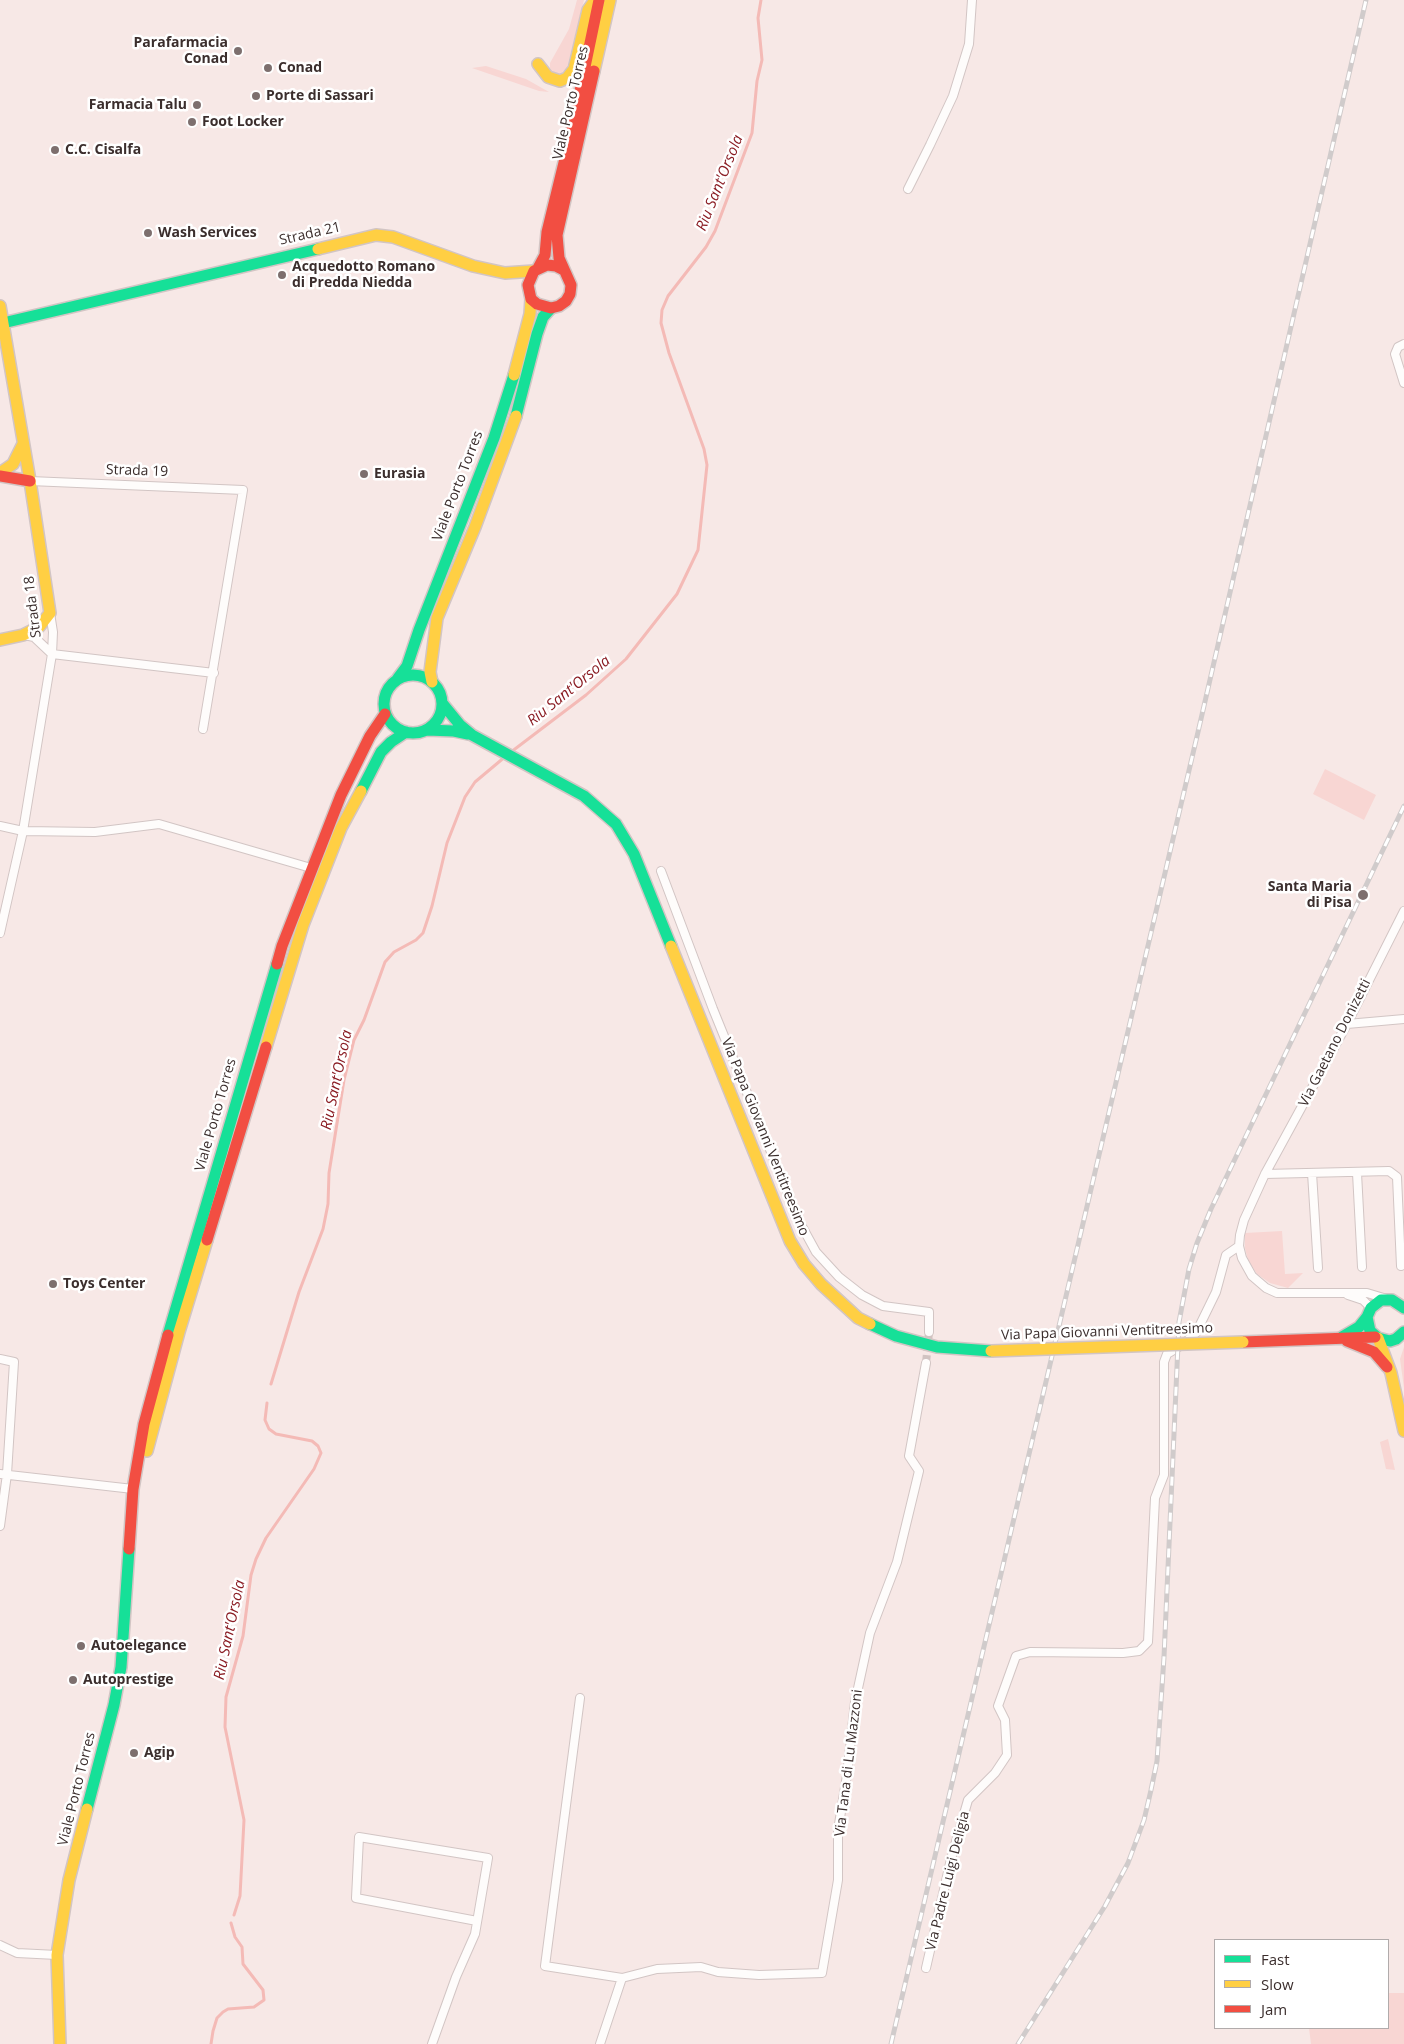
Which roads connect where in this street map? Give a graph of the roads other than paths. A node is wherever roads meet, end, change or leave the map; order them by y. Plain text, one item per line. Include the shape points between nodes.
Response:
1 (597, 0) edge
2 (610, 0) edge
3 (972, 0) edge
4 (538, 64) dead end
5 (908, 189) dead end
6 (536, 270) junction
7 (564, 270) junction
8 (506, 273) junction
9 (528, 285) junction
10 (531, 299) junction
11 (0, 306) edge
12 (551, 308) junction
13 (3, 323) junction
14 (1404, 344) edge
15 (1404, 383) edge
16 (23, 444) junction
17 (0, 475) edge
18 (30, 481) junction
19 (50, 614) junction
20 (23, 635) junction
21 (0, 640) edge
22 (52, 654) junction
23 (214, 673) junction
24 (398, 678) junction
25 (432, 682) junction
26 (442, 703) junction
27 (385, 714) junction
28 (203, 729) dead end
29 (427, 730) junction
30 (406, 732) junction
31 (472, 735) junction
32 (0, 826) edge
33 (23, 831) junction
34 (311, 868) junction
35 (662, 872) dead end
36 (1404, 911) edge
37 (0, 934) edge
38 (713, 1009) junction
39 (697, 1010) junction
40 (1404, 1019) edge
41 (1347, 1024) junction
42 (1357, 1172) junction
43 (1312, 1173) junction
44 (1265, 1174) junction
45 (1239, 1246) junction
46 (1401, 1266) dead end
47 (1362, 1267) dead end
48 (1318, 1268) dead end
49 (1344, 1293) junction
50 (1398, 1302) edge
51 (1369, 1312) junction
52 (929, 1332) tunnel mouth
53 (1400, 1336) edge
54 (1377, 1338) junction
55 (1338, 1339) junction
56 (0, 1360) edge
57 (926, 1363) tunnel mouth
58 (1391, 1373) junction
59 (1403, 1423) edge
60 (3, 1474) edge
61 (133, 1489) junction
62 (0, 1526) edge
63 (130, 1541) junction
64 (580, 1698) dead end
65 (477, 1921) junction
66 (0, 1945) edge
67 (57, 1955) junction
68 (926, 1968) dead end
69 (622, 1978) junction
70 (60, 2044) edge
71 (432, 2044) edge
72 (600, 2044) edge

1 - 4 main road via 588,10 574,69 567,78 560,81 548,77
1 - 6 main road, Viale Porto Torres via 571,134 547,232 545,255
2 - 7 main road, Viale Porto Torres via 557,235 559,258
3 - 5 street via 969,44 953,96
6 - 7 main road via 547,265
6 - 8 main road, Strada 21
6 - 9 main road
7 - 12 main road via 571,285 570,294 566,301
8 - 9 main road, Strada 21
8 - 13 main road, Strada 21 via 473,266 376,235
9 - 10 main road
10 - 12 main road
10 - 24 main road, Viale Porto Torres via 514,375 494,438 407,666
11 - 13 main road, Strada 18
12 - 25 main road via 543,317 537,334 518,411 437,618 430,672
13 - 16 main road, Strada 18
14 - 15 street via 1398,346 1395,354
16 - 17 main road via 13,464
16 - 18 main road, Strada 18
17 - 18 main road
18 - 19 main road, Strada 18
18 - 23 street, Strada 19 via 243,490
19 - 20 main road via 39,627
19 - 22 street, Strada 18
20 - 21 main road
20 - 22 street via 34,637
22 - 23 street
22 - 33 street, Strada 18
23 - 28 street
24 - 25 main road via 409,674
24 - 27 main road via 385,694
25 - 26 main road
26 - 29 main road via 435,723
26 - 31 main road, Via Papa Giovanni Ventitreesimo
27 - 30 main road via 390,722
27 - 34 main road, Viale Porto Torres via 356,763
29 - 30 main road
29 - 31 main road, Via Papa Giovanni Ventitreesimo
30 - 63 main road, Viale Porto Torres via 391,742 376,761 341,828 303,925 179,1332 150,1439
31 - 39 main road, Via Papa Giovanni Ventitreesimo via 584,796 616,824 634,854
32 - 33 street
33 - 34 street via 95,832 159,824
33 - 37 street, Strada 18
34 - 61 main road, Viale Porto Torres via 282,946 160,1363 144,1424
35 - 38 street
36 - 41 street, Via Gaetano Donizetti
38 - 39 street
38 - 52 street via 799,1221 816,1252 862,1295 883,1306 929,1312
39 - 55 main road, Via Papa Giovanni Ventitreesimo, bridge via 790,1241 821,1284 858,1318 896,1336 937,1347 991,1352
40 - 41 street
41 - 44 street, Via Gaetano Donizetti
42 - 43 street
42 - 46 street via 1389,1171 1396,1177
42 - 47 street
43 - 44 street
43 - 48 street
44 - 45 street, Via Gaetano Donizetti via 1244,1220
45 - 49 street via 1252,1276 1277,1293
45 - 68 street, Via Padre Luigi Deligia via 1226,1255 1216,1292 1196,1333 1167,1354 1164,1362 1164,1475 1155,1498 1148,1642 1139,1651 1123,1653 1030,1652 1016,1656 998,1706 1005,1720 1007,1755 995,1773 968,1800
49 - 50 street via 1371,1293
49 - 51 street via 1363,1300
50 - 51 main road via 1375,1303
51 - 54 main road via 1370,1332
51 - 55 main road via 1358,1327
53 - 54 main road, Via Papa Giovanni Ventitreesimo via 1384,1340
53 - 58 main road via 1392,1348
54 - 55 main road, Via Papa Giovanni Ventitreesimo
54 - 58 main road
55 - 58 main road via 1374,1352
56 - 60 street via 14,1362
57 - 69 street, Via Tana di Lu Mazzoni via 909,1456 919,1471 897,1562 870,1632 855,1702 838,1830 838,1880 822,1973 760,1975 701,1968 657,1969
58 - 59 main road
60 - 61 street
60 - 62 street
61 - 63 main road, Viale Porto Torres
63 - 67 main road, Viale Porto Torres via 121,1667 69,1880
64 - 69 street, Via Tana di Lu Mazzoni via 545,1966
65 - 65 street via 488,1858 359,1836 356,1898
65 - 71 street via 475,1934
66 - 67 street via 17,1954
67 - 70 main road, Viale Porto Torres
69 - 72 street

